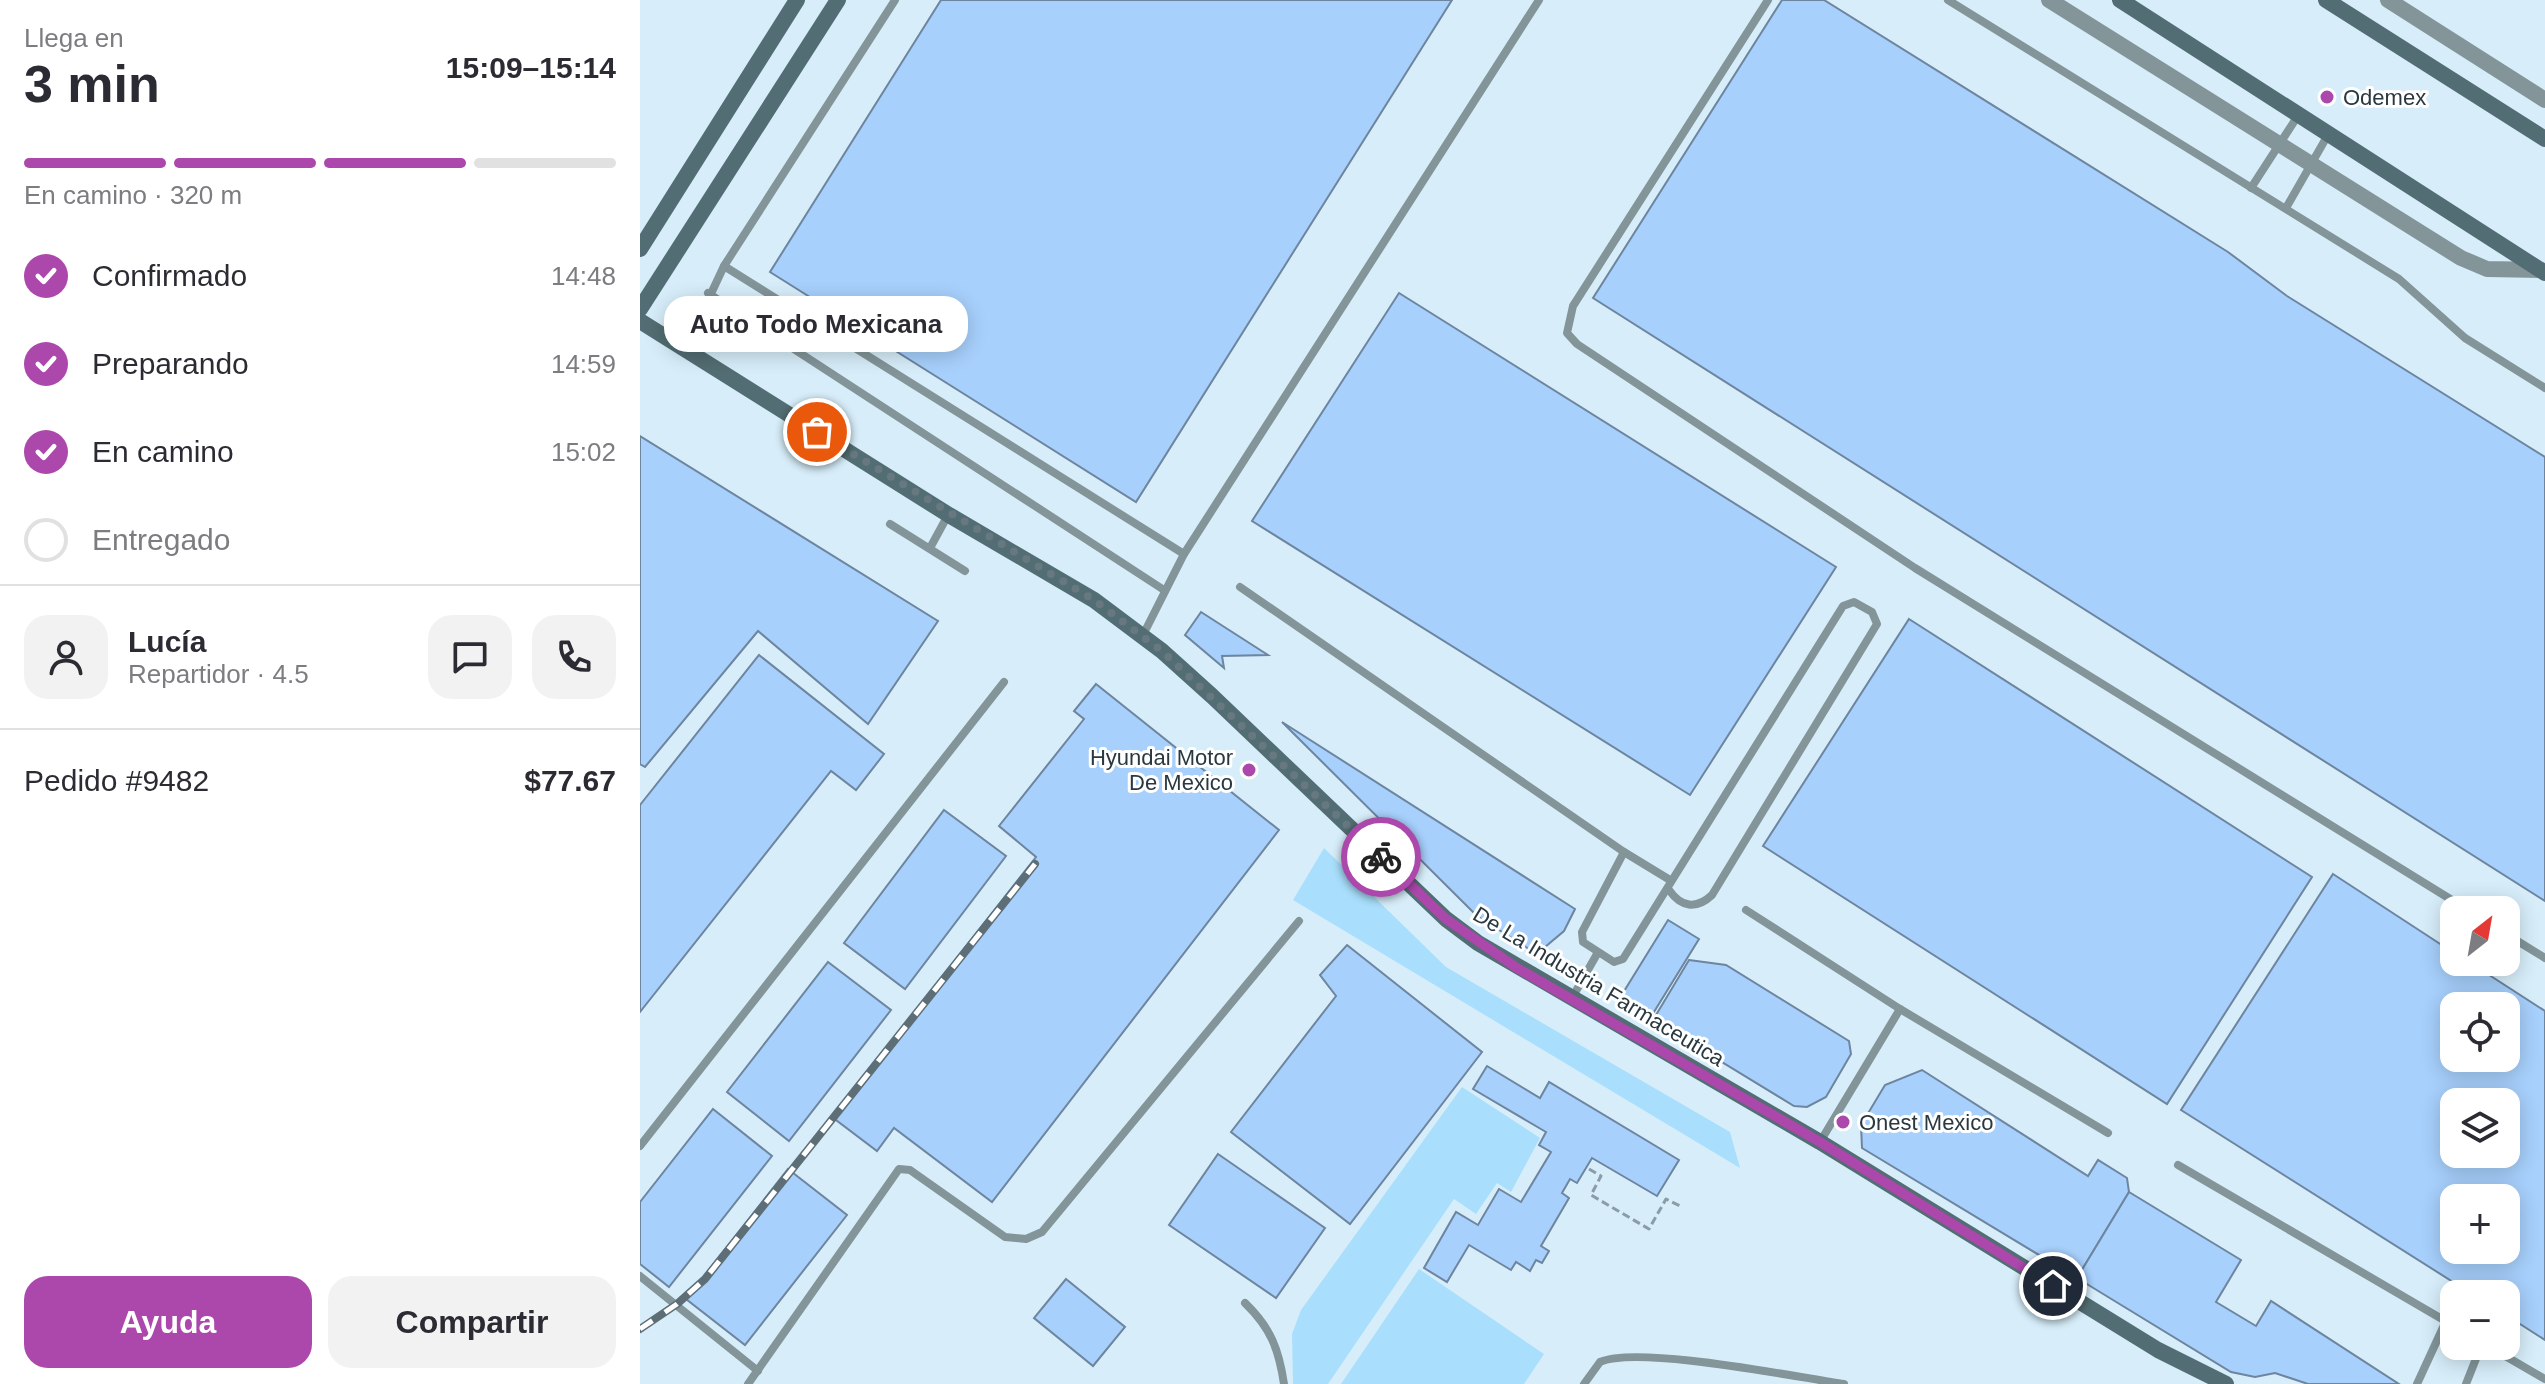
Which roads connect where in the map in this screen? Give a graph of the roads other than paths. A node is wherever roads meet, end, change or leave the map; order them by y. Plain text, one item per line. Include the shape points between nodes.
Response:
1 (797, 0) edge
2 (838, 0) edge
3 (895, 0) edge
4 (1539, 0) edge
5 (1768, 0) edge
6 (1948, 0) edge
7 (2049, 0) edge
8 (2120, 0) edge
9 (2326, 0) edge
10 (2388, 0) edge
11 (2545, 100) edge
12 (2299, 113) junction
13 (2329, 132) junction
14 (2545, 139) edge
15 (2279, 145) junction
16 (2310, 164) junction
17 (2251, 188) junction
18 (2286, 208) junction
19 (640, 249) edge
20 (724, 266) junction
21 (2543, 271) edge
22 (708, 293) junction
23 (640, 309) edge
24 (640, 321) edge
25 (685, 350) junction
26 (2545, 388) edge
27 (949, 515) junction
28 (890, 524) dead end
29 (930, 548) junction
30 (1184, 554) junction
31 (965, 571) dead end
32 (1240, 587) dead end
33 (1164, 590) junction
34 (1141, 638) junction
35 (1004, 682) dead end
36 (1624, 852) junction
37 (1669, 885) junction
38 (2445, 896) edge
39 (1746, 910) dead end
40 (1299, 921) dead end
41 (2520, 943) edge
42 (1597, 954) junction
43 (2545, 958) edge
44 (1572, 999) junction
45 (1900, 1009) junction
46 (2108, 1133) dead end
47 (1820, 1142) junction
48 (640, 1146) edge
49 (2178, 1165) dead end
50 (640, 1276) edge
51 (1245, 1303) dead end
52 (2440, 1318) edge
53 (2440, 1342) edge
54 (2475, 1360) edge
55 (2512, 1360) edge
56 (758, 1371) junction
57 (2545, 1379) edge
58 (748, 1384) edge
59 (1284, 1384) edge
60 (1584, 1384) edge
61 (1844, 1384) edge
62 (2226, 1384) edge
63 (2417, 1384) edge
64 (2466, 1384) edge

1 - 19 main road
2 - 23 main road
3 - 20 lane
4 - 30 lane
5 - 38 lane via 1573,306 1567,333 1915,568
6 - 17 lane
7 - 15 street
8 - 12 main road
9 - 14 main road
10 - 11 street
12 - 13 main road
12 - 15 lane
13 - 16 lane
13 - 21 main road
15 - 16 street
15 - 17 lane
16 - 18 lane
16 - 21 street via 2461,258 2507,272
17 - 18 lane
18 - 26 lane via 2399,279 2465,338
20 - 22 lane
20 - 30 lane
22 - 25 lane
22 - 33 lane
24 - 25 main road, De La Industria Farmaceutica
25 - 27 main road, De La Industria Farmaceutica
27 - 29 lane
27 - 34 main road, De La Industria Farmaceutica via 1094,600
28 - 29 lane
29 - 31 lane
30 - 33 lane
32 - 36 lane
33 - 34 lane
34 - 44 main road, De La Industria Farmaceutica via 1232,714 1446,919
35 - 48 lane
36 - 37 lane
36 - 42 lane via 1582,932 1583,942
37 - 37 lane via 1843,606 1854,602 1872,612 1877,624 1712,895 1688,906 1676,899
37 - 42 lane via 1620,962
39 - 45 lane
40 - 56 lane via 1042,1232 1026,1239 1005,1237 901,1168
41 - 43 lane
42 - 44 lane
44 - 47 main road, De La Industria Farmaceutica
45 - 46 lane
45 - 47 lane
47 - 62 main road, De La Industria Farmaceutica via 2158,1350
49 - 52 lane
50 - 56 lane
51 - 59 lane via 1268,1328
53 - 63 lane
54 - 64 lane
55 - 57 lane
56 - 58 lane
60 - 61 lane via 1596,1366 1626,1357

